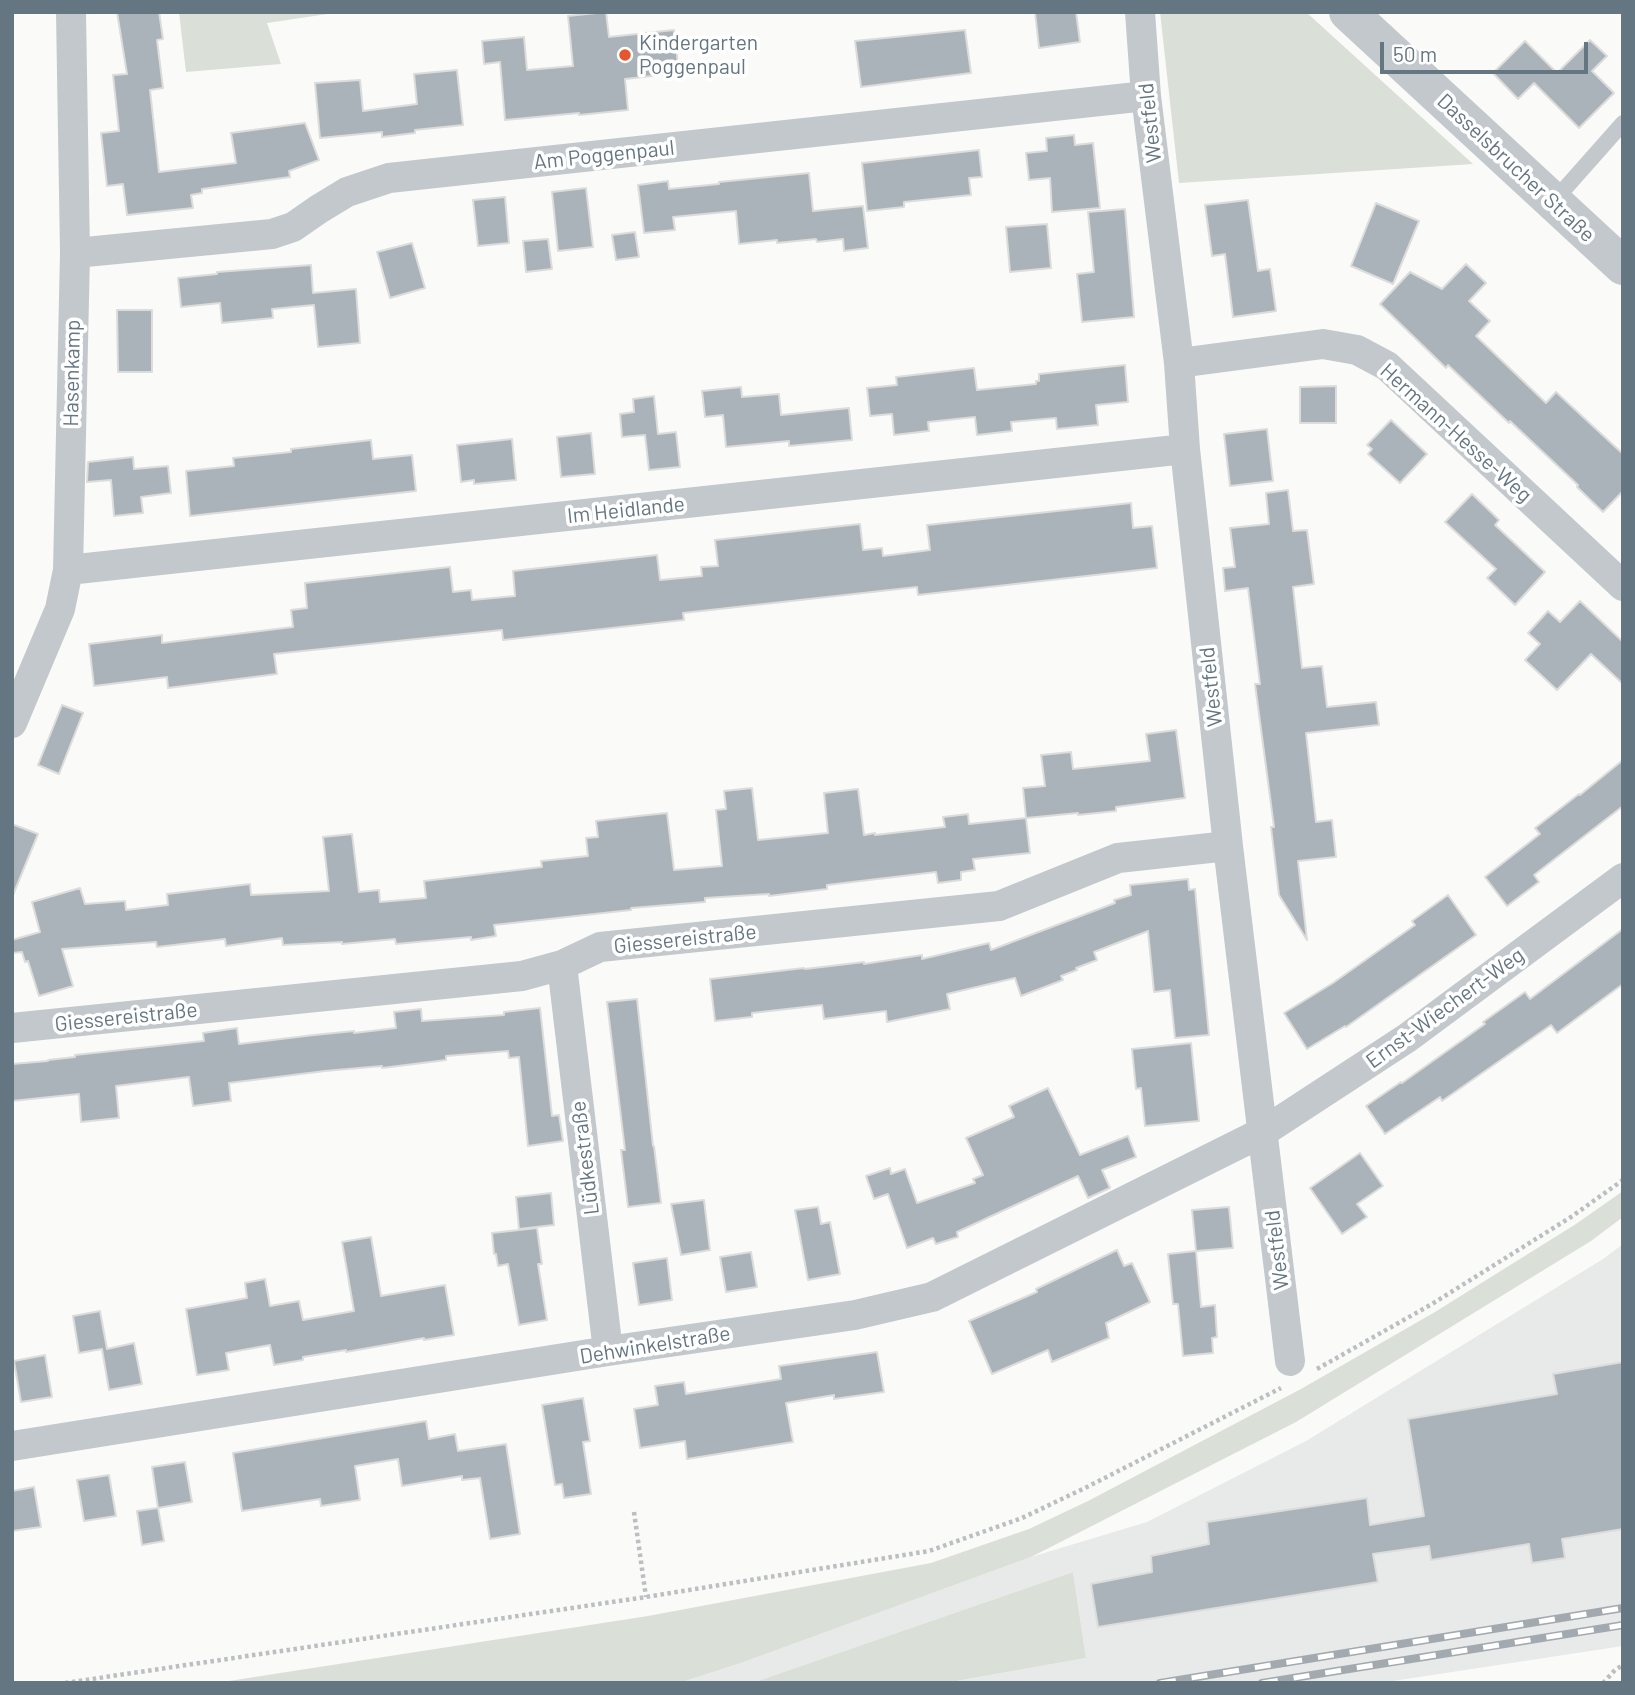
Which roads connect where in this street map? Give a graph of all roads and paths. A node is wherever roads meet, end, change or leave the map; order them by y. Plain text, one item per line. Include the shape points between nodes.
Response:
1 (71, 12) edge
2 (1140, 12) edge
3 (1348, 12) edge
4 (1146, 96) junction
5 (1623, 123) edge
6 (1553, 202) junction
7 (75, 253) junction
8 (1623, 266) edge
9 (1179, 363) junction
10 (1185, 449) junction
11 (68, 570) junction
12 (1623, 586) edge
13 (12, 723) edge
14 (1228, 846) junction
15 (1623, 878) edge
16 (562, 965) junction
17 (12, 1028) edge
18 (1263, 1132) junction
19 (1623, 1180) edge
20 (608, 1352) junction
21 (1296, 1373) junction
22 (12, 1446) edge
23 (634, 1512) dead end
24 (646, 1597) junction
25 (1623, 1665) edge
26 (65, 1683) edge
27 (1602, 1683) edge

1 - 7 street, Hasenkamp
2 - 4 street, Westfeld
3 - 6 street, Dasselsbrucher Straße
4 - 7 street, Am Poggenpaul via 389,178 347,192 293,227 272,234
4 - 9 street, Westfeld
5 - 6 lane
6 - 8 street, Dasselsbrucher Straße
7 - 11 street, Hasenkamp
9 - 10 street, Westfeld
9 - 12 street, Hermann-Hesse-Weg via 1323,344 1357,350 1387,366
10 - 11 street, Im Heidlande
10 - 14 street, Westfeld
11 - 13 street, Hasenkamp via 60,609
14 - 16 street, Giessereistraße via 1118,858 999,906 600,947
14 - 18 street, Westfeld
15 - 18 street, Ernst-Wiechert-Weg via 1407,1038
16 - 17 street, Giessereistraße via 522,976
16 - 20 street, Lüdkestraße
18 - 20 street, Dehwinkelstraße via 932,1297 855,1315
18 - 21 street, Westfeld
19 - 21 path via 1432,1304
20 - 22 street, Dehwinkelstraße
21 - 24 path via 1022,1518 929,1551
23 - 24 path
24 - 26 path
25 - 27 path

